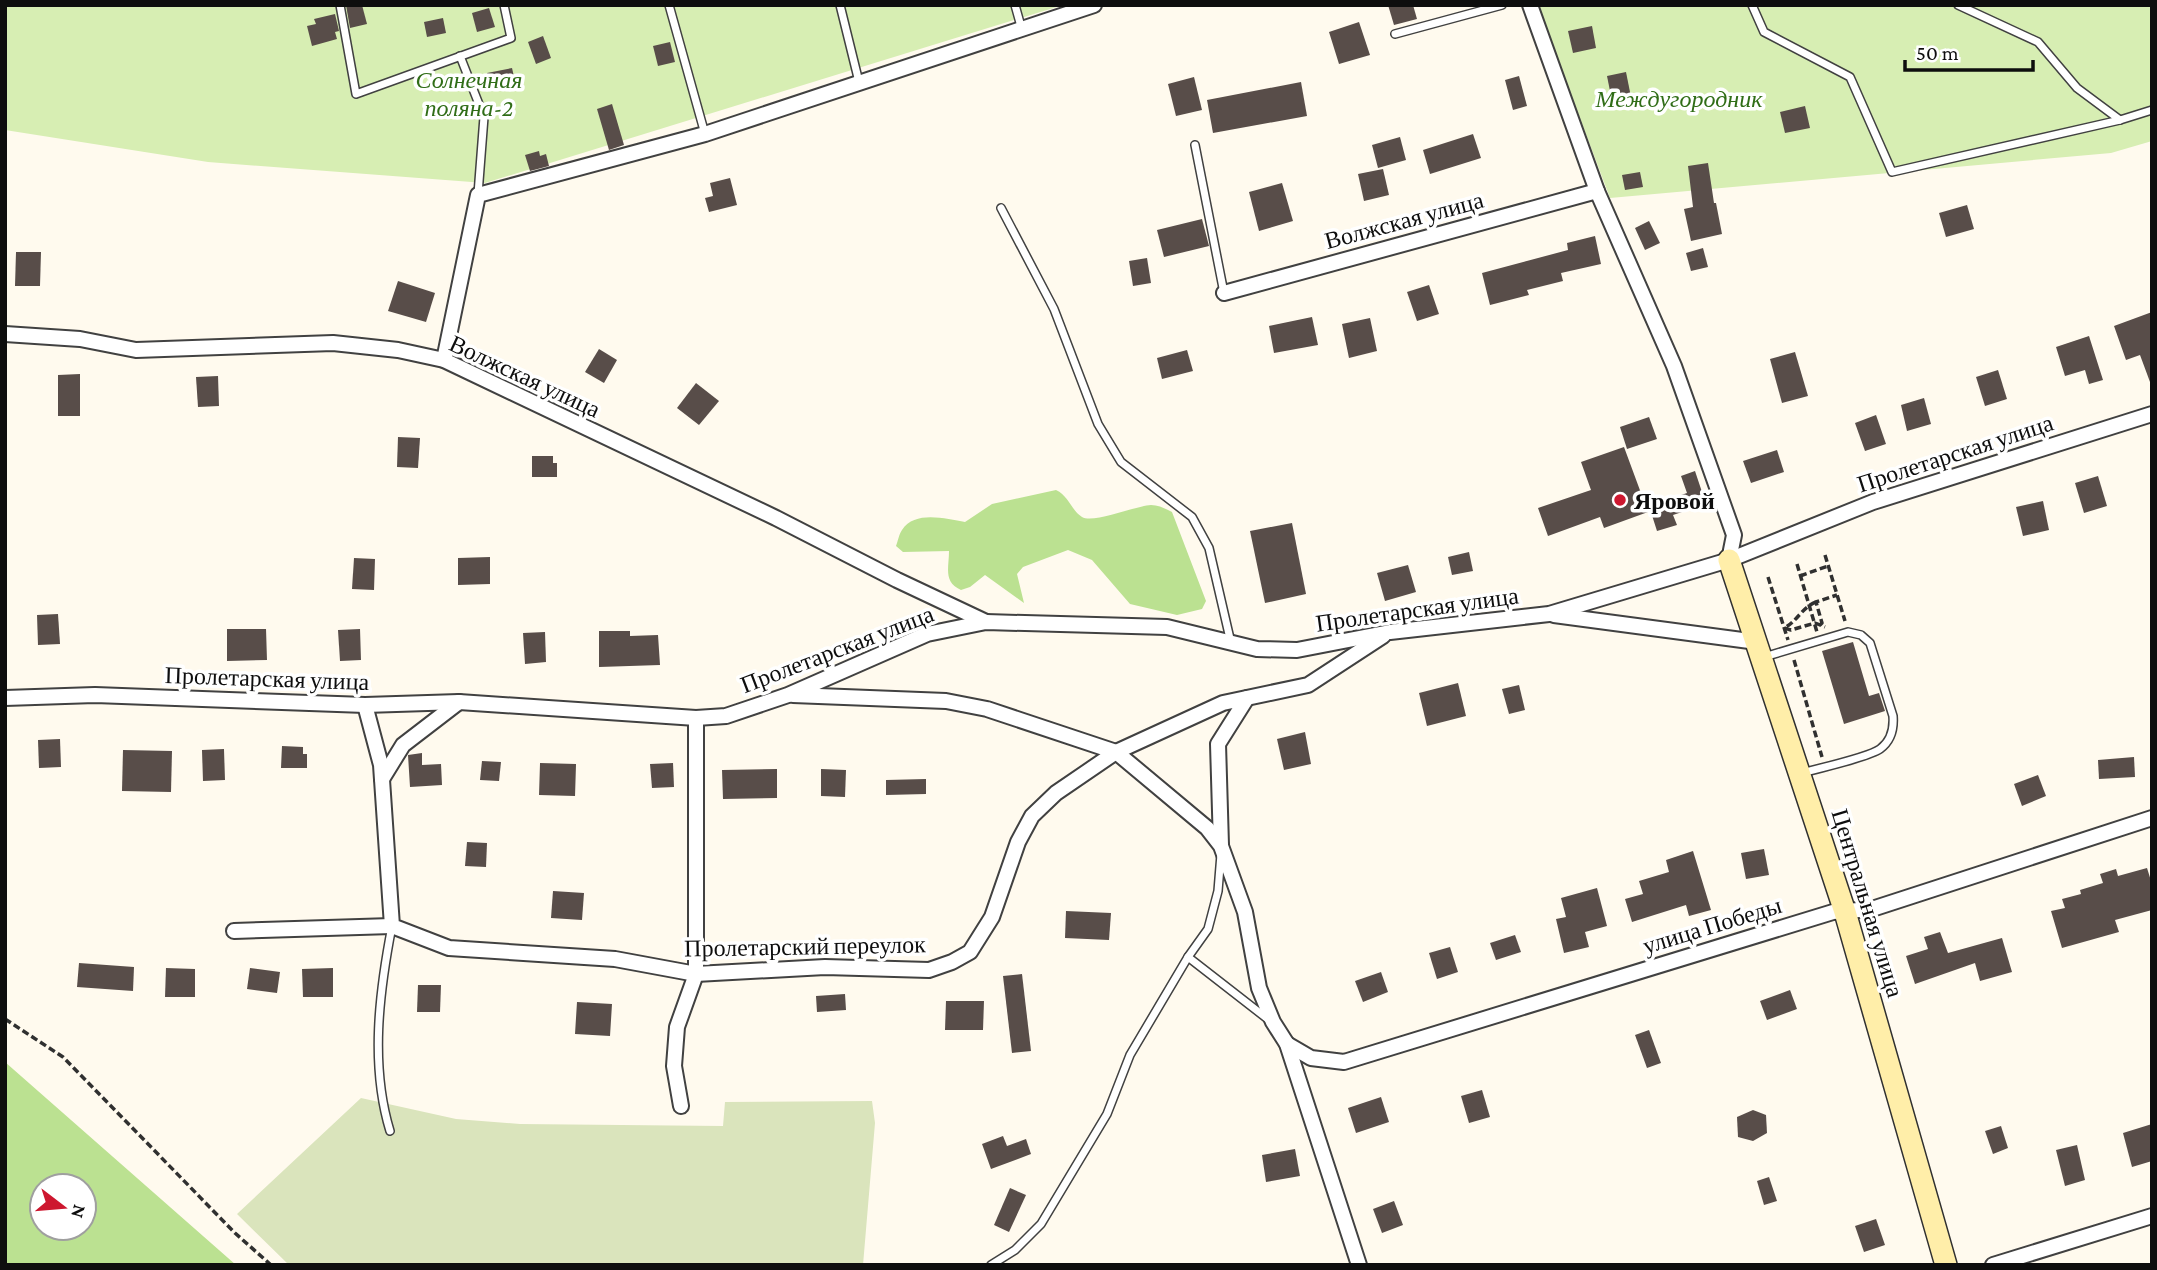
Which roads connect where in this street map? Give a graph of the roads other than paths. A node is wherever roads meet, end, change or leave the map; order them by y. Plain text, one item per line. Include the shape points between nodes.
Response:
1 (340, 5) edge
2 (504, 5) edge
3 (669, 5) edge
4 (840, 5) edge
5 (1015, 5) edge
6 (1094, 5) edge
7 (1502, 5) edge
8 (1530, 5) edge
9 (1752, 5) edge
10 (1958, 5) edge
11 (1022, 30) junction
12 (1395, 34) dead end
13 (460, 56) junction
14 (859, 82) junction
15 (2152, 110) edge
16 (2120, 120) junction
17 (705, 134) junction
18 (1195, 145) dead end
19 (1597, 191) junction
20 (478, 194) junction
21 (1000, 208) dead end
22 (1224, 293) joint
23 (5, 334) edge
24 (444, 360) junction
25 (2152, 414) edge
26 (1729, 560) junction
27 (1549, 614) junction
28 (986, 622) junction
29 (1390, 632) junction
30 (1231, 644) junction
31 (1760, 650) junction
32 (788, 695) junction
33 (5, 698) edge
34 (1247, 698) junction
35 (459, 702) junction
36 (365, 705) junction
37 (696, 718) junction
38 (1116, 752) junction
39 (1800, 774) junction
40 (382, 779) junction
41 (2152, 818) edge
42 (1221, 846) junction
43 (1845, 912) junction
44 (392, 926) junction
45 (234, 931) dead end
46 (1188, 957) junction
47 (696, 974) junction
48 (1273, 1022) junction
49 (1287, 1044) junction
50 (681, 1106) dead end
51 (390, 1131) dead end
52 (2152, 1216) edge
53 (991, 1265) edge
54 (1359, 1265) edge
55 (1946, 1265) edge
56 (1993, 1265) edge

1 - 13 lane via 356,94
2 - 13 lane via 511,38
3 - 17 lane
4 - 14 lane
5 - 11 lane
6 - 11 street
7 - 12 lane
8 - 19 street
9 - 16 lane via 1764,32 1850,76 1892,172
10 - 16 lane via 2038,42 2077,89
11 - 14 street
13 - 20 lane via 484,117
14 - 17 street
15 - 16 lane
17 - 20 street
18 - 22 lane
19 - 22 street, Волжская улица
19 - 26 street via 1678,379 1734,535
20 - 24 street
21 - 30 lane via 1054,309 1109,443 1121,462 1192,517 1209,548
23 - 24 street, Волжская улица via 136,350 333,343
24 - 28 street, Волжская улица
25 - 26 street, Пролетарская улица via 1873,502
26 - 27 street, Пролетарская улица
26 - 31 street, Центральная улица
27 - 29 street, Пролетарская улица
27 - 31 street
28 - 30 street, Пролетарская улица via 1167,627
28 - 32 street, Пролетарская улица via 926,634
29 - 30 street, Пролетарская улица via 1297,650
29 - 34 street, Пролетарский переулок via 1308,685
31 - 39 street, Центральная улица
31 - 39 lane via 1790,649 1848,632 1870,643 1893,716 1889,740 1878,751
32 - 37 street, Пролетарская улица via 726,716
32 - 38 street via 946,701 987,709
33 - 36 street, Пролетарская улица via 95,695
34 - 38 street, Пролетарский переулок via 1223,703
34 - 42 street via 1217,744
35 - 36 street, Пролетарская улица
35 - 37 street, Пролетарская улица
35 - 40 street via 403,745
36 - 40 street
37 - 47 street
38 - 42 street via 1207,828
38 - 47 street, Пролетарский переулок via 1056,793 1032,816 992,917 970,952 952,962 929,970 825,967
39 - 43 street, Центральная улица
40 - 44 street
41 - 43 street, улица Победы via 1872,909
42 - 46 lane via 1218,891 1208,929
42 - 48 street via 1244,912 1259,988
43 - 49 street, улица Победы via 1819,916 1344,1062 1311,1058
43 - 55 street, Центральная улица
44 - 45 street
44 - 47 street, Пролетарский переулок via 449,948 615,959
44 - 51 lane via 377,1069
46 - 48 lane
46 - 53 lane via 1130,1055 1107,1114 1041,1224 1015,1250
47 - 50 street via 677,1027 674,1066
48 - 49 street
49 - 54 street
52 - 56 street

